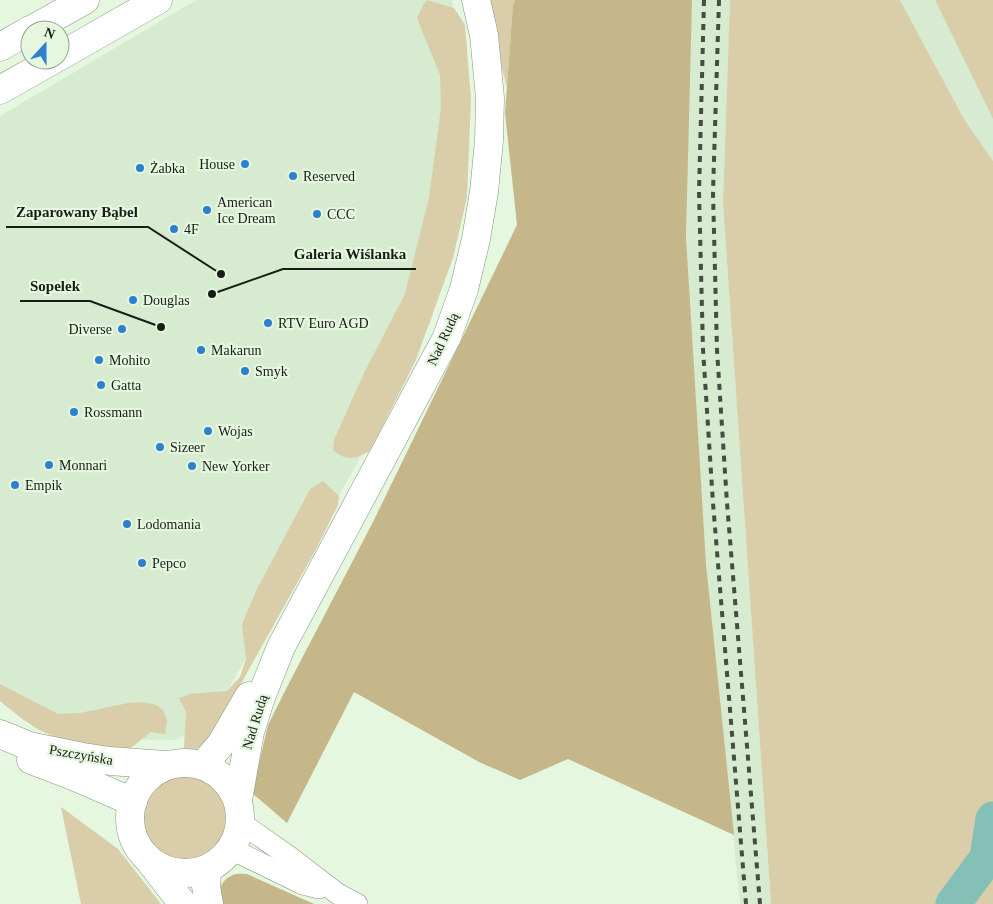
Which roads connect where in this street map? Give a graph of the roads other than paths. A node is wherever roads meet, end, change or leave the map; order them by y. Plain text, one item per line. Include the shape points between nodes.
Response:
1 (85, 0) edge
2 (158, 0) edge
3 (476, 0) edge
4 (48, 20) edge
5 (20, 36) edge
6 (0, 47) edge
7 (70, 50) edge
8 (35, 70) edge
9 (0, 90) edge
10 (281, 647) junction
11 (0, 734) edge
12 (0, 740) edge
13 (165, 765) junction
14 (203, 765) junction
15 (133, 802) junction
16 (239, 812) junction
17 (231, 849) junction
18 (150, 860) junction
19 (207, 869) junction
20 (338, 894) junction
21 (184, 904) edge
22 (209, 904) edge
23 (357, 904) edge

1 - 4 main road
2 - 7 main road
3 - 10 main road, Nad Rudą via 485,44 490,98 489,141 484,192 464,290 446,337
5 - 6 main road
8 - 9 main road
10 - 14 main road, Nad Rudą via 258,677 221,744
10 - 16 main road, Nad Rudą via 250,732
11 - 13 main road, Pszczyńska via 30,746 83,757
12 - 15 main road, Pszczyńska via 24,758
13 - 14 main road via 177,762
13 - 15 main road via 143,783
14 - 16 main road via 222,776 233,790
15 - 18 main road via 132,834
16 - 17 main road via 238,834
16 - 20 street
17 - 19 main road
17 - 20 street via 302,884
18 - 19 main road via 177,872
18 - 21 main road
19 - 22 main road
20 - 23 street

